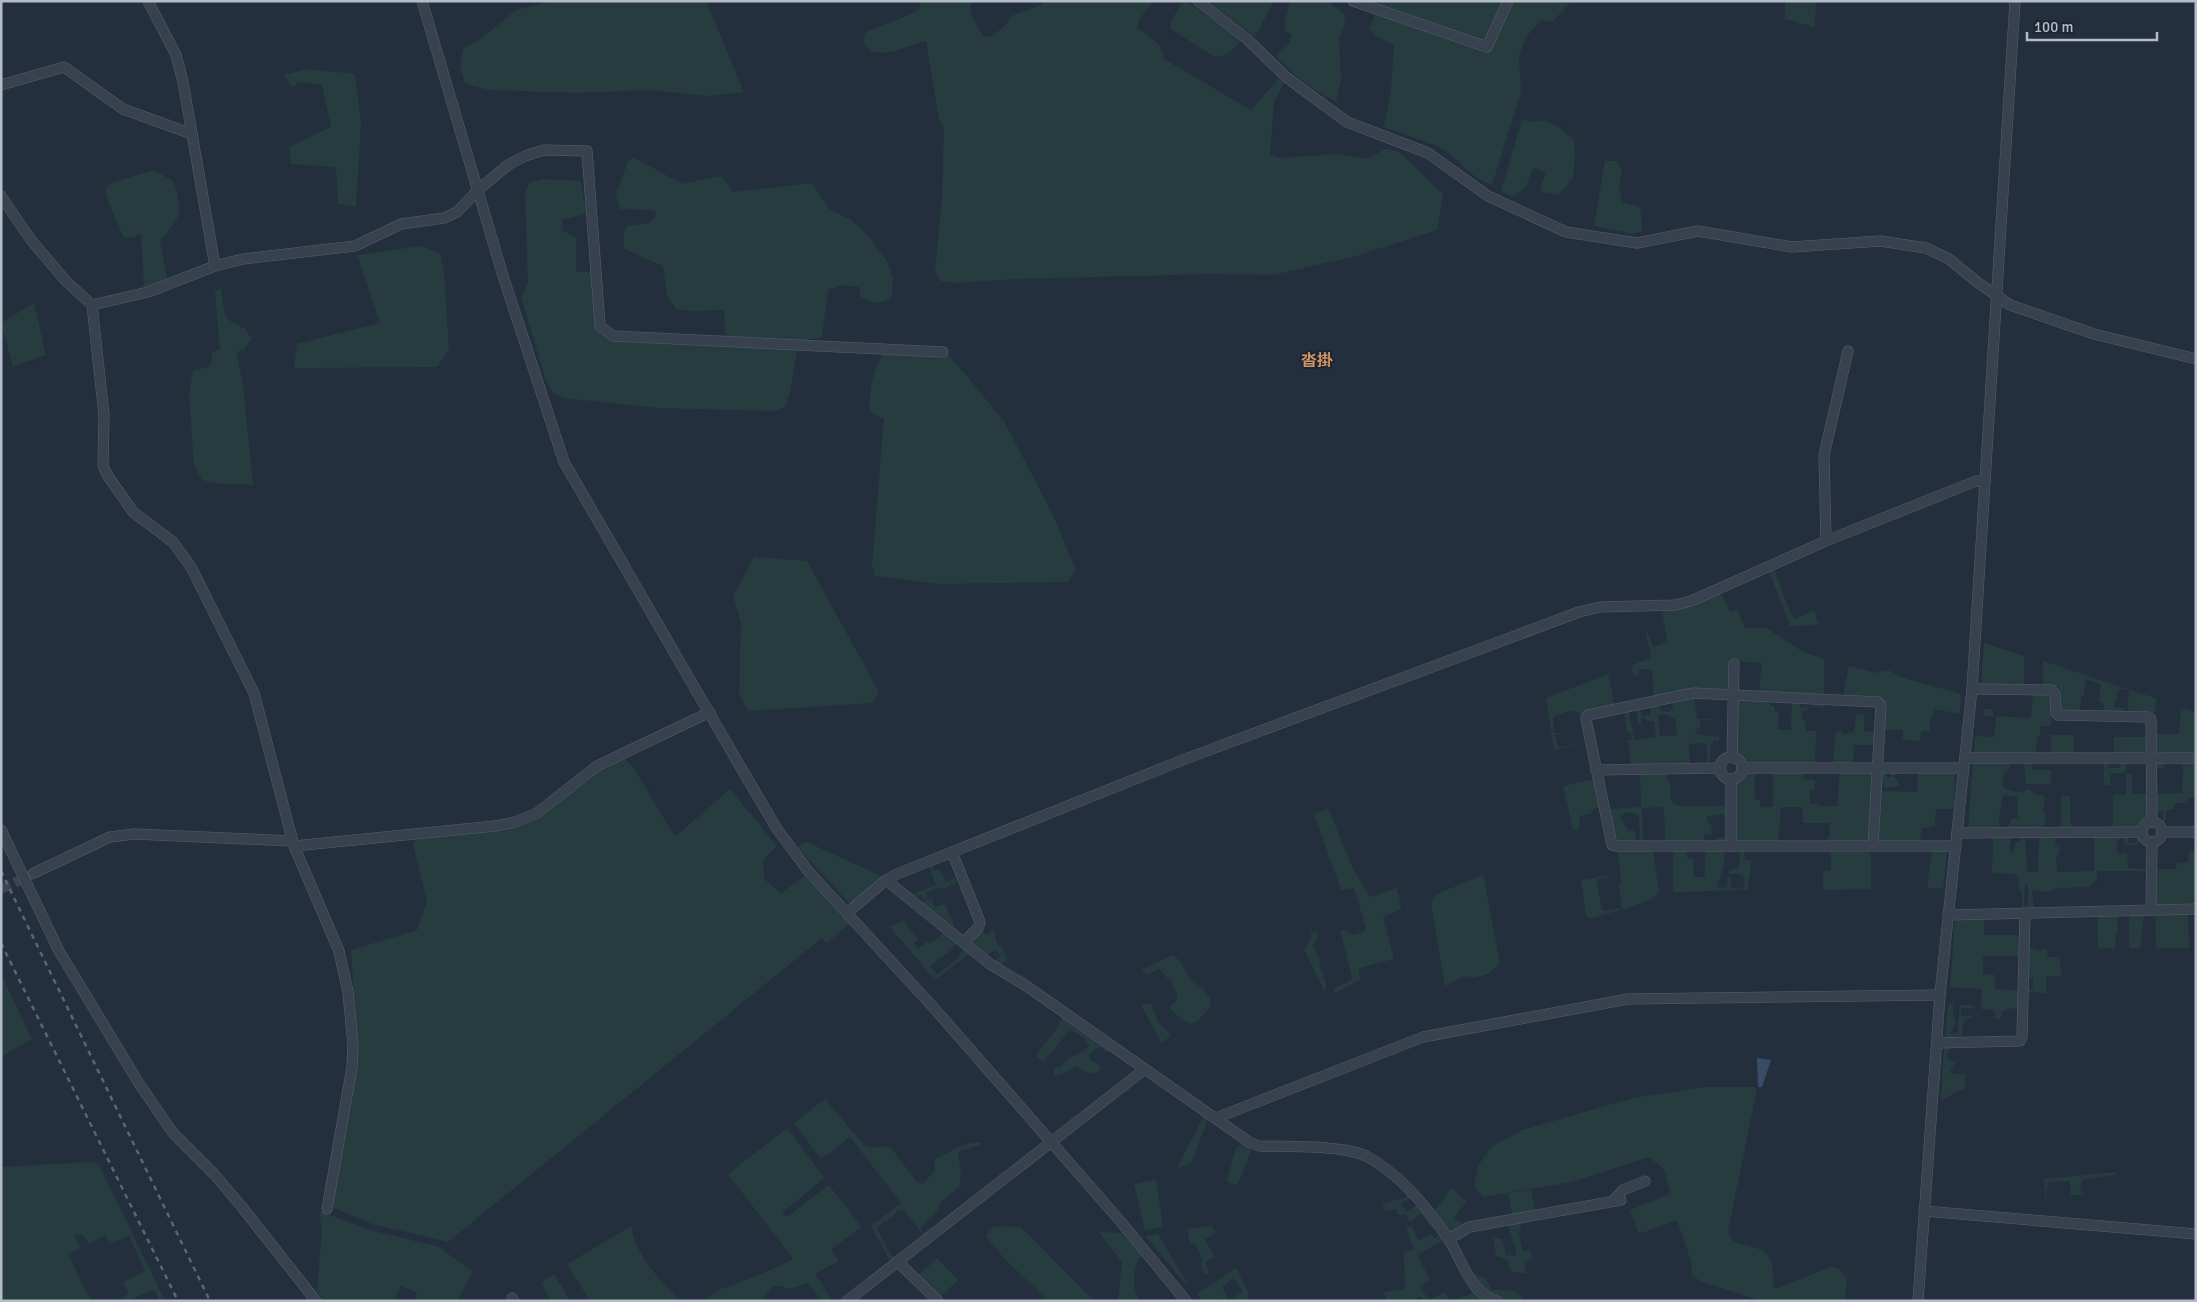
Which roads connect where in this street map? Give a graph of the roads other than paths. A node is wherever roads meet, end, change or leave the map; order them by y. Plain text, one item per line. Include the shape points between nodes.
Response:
1 (148, 1) edge
2 (422, 1) edge
3 (1198, 1) edge
4 (1353, 1) edge
5 (1508, 1) edge
6 (2015, 1) edge
7 (1, 86) edge
8 (192, 134) junction
9 (478, 190) junction
10 (1, 196) edge
11 (215, 266) junction
12 (1996, 295) junction
13 (92, 305) junction
14 (1848, 351) dead end
15 (943, 352) dead end
16 (2196, 359) edge
17 (1985, 482) junction
18 (1826, 541) junction
19 (1734, 664) dead end
20 (1972, 689) junction
21 (1733, 694) junction
22 (710, 712) junction
23 (2151, 757) junction
24 (1732, 758) junction
25 (2196, 758) edge
26 (1964, 763) junction
27 (1878, 767) junction
28 (1720, 768) junction
29 (1742, 768) junction
30 (1596, 770) junction
31 (1731, 779) junction
32 (2152, 821) junction
33 (1, 830) edge
34 (2141, 832) junction
35 (2162, 832) junction
36 (2196, 832) edge
37 (1957, 833) junction
38 (2152, 842) junction
39 (294, 843) junction
40 (1731, 846) junction
41 (1873, 846) junction
42 (1956, 846) junction
43 (952, 852) junction
44 (34, 873) tunnel mouth
45 (886, 880) junction
46 (2196, 909) edge
47 (2151, 910) junction
48 (847, 913) junction
49 (2025, 913) junction
50 (1948, 915) junction
51 (964, 942) junction
52 (1940, 994) junction
53 (1937, 1043) junction
54 (1145, 1069) junction
55 (1216, 1118) junction
56 (1050, 1142) junction
57 (1645, 1180) dead end
58 (327, 1210) dead end
59 (1924, 1211) junction
60 (2196, 1234) edge
61 (1449, 1239) junction
62 (898, 1262) junction
63 (316, 1301) edge
64 (848, 1301) edge
65 (938, 1301) edge
66 (1186, 1301) edge
67 (1497, 1301) edge
68 (1918, 1301) edge

1 - 8 street via 176,55
2 - 9 street
3 - 12 street via 1247,39 1286,77 1347,122 1428,153 1488,196 1566,232 1637,243 1698,232 1792,247 1889,242 1937,252
4 - 5 street via 1487,47
6 - 12 street
7 - 8 street via 64,67 123,109
8 - 11 street
9 - 11 street via 457,212 444,218 401,224 355,246 243,259
9 - 15 street via 525,156 544,150 587,151 600,326 613,336
9 - 22 street via 564,462
10 - 13 street via 31,240
11 - 13 street via 148,292
12 - 16 street via 2016,307 2094,334
12 - 17 street
13 - 39 street via 104,415 103,466 133,512 173,542 216,617 254,693
14 - 18 street via 1824,455
17 - 18 street via 1976,481
17 - 20 street
18 - 43 street via 1691,601 1675,605 1600,607 1580,612 1188,758
19 - 21 street
20 - 23 street via 2052,690 2058,715 2148,717 2151,719
20 - 26 street
21 - 24 street
21 - 27 street via 1878,702 1881,705
21 - 30 street via 1693,693 1588,715 1586,719
22 - 39 street via 597,766 537,813 514,822
22 - 48 street via 789,846
23 - 25 street
23 - 26 street
23 - 32 street
24 - 28 street via 1723,761
24 - 29 street via 1740,762
26 - 27 street
26 - 37 street
27 - 29 street
27 - 41 street
28 - 30 street
28 - 31 street via 1722,775
29 - 31 street via 1738,777
30 - 40 street via 1612,845
31 - 40 street
32 - 34 street via 2144,825
32 - 35 street via 2160,825
33 - 63 street via 59,951 140,1085 173,1133 214,1174
34 - 37 street
34 - 38 street via 2143,838
35 - 36 street
35 - 38 street via 2160,838
37 - 42 street
38 - 47 street
39 - 44 street via 134,834 110,838
39 - 58 street via 339,951 348,992 353,1045
40 - 41 street
41 - 42 street
42 - 50 street
43 - 45 street
43 - 51 street via 980,922
45 - 48 street
45 - 51 street
46 - 47 street
47 - 49 street
48 - 56 street
49 - 50 street
49 - 53 street via 2020,1040
50 - 52 street
51 - 54 street via 990,964
52 - 53 street
52 - 55 street via 1628,999 1423,1037
53 - 59 street
54 - 55 street
54 - 56 street
55 - 61 street via 1249,1142 1260,1146 1348,1150 1365,1156 1407,1187
56 - 62 street
56 - 66 street
57 - 61 street via 1623,1190 1617,1201 1470,1227
59 - 60 street
59 - 68 street
61 - 67 street via 1481,1294
62 - 64 street
62 - 65 street

